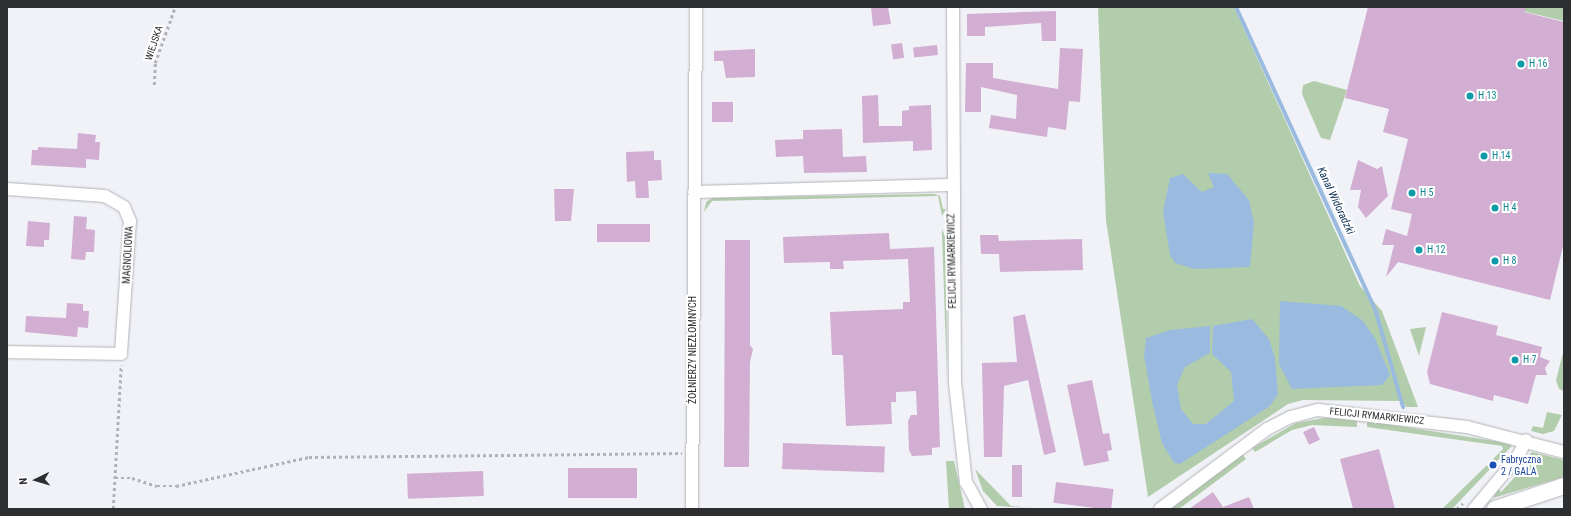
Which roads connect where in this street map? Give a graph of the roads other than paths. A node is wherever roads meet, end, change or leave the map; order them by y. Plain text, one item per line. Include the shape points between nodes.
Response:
1 (696, 7) edge
2 (953, 7) edge
3 (952, 185) junction
4 (7, 189) edge
5 (694, 192) junction
6 (7, 352) edge
7 (1526, 440) junction
8 (1564, 452) edge
9 (1564, 486) edge
10 (692, 509) edge
11 (982, 509) edge
12 (1160, 509) edge
13 (1474, 509) edge
14 (1495, 509) edge

1 - 5 street, ŻOŁNIERZY NIEZŁOMNYCH
2 - 3 street, FELICJI RYMARKIEWICZ
3 - 5 street
3 - 11 street, FELICJI RYMARKIEWICZ via 955,383 966,482
4 - 6 street, MAGNOLIOWA via 105,196 124,207 130,221 121,354
5 - 10 street, ŻOŁNIERZY NIEZŁOMNYCH
7 - 8 street, FELICJI RYMARKIEWICZ
7 - 12 street, FELICJI RYMARKIEWICZ via 1420,420 1335,410 1305,413 1267,429
7 - 13 street via 1517,458
9 - 14 street

